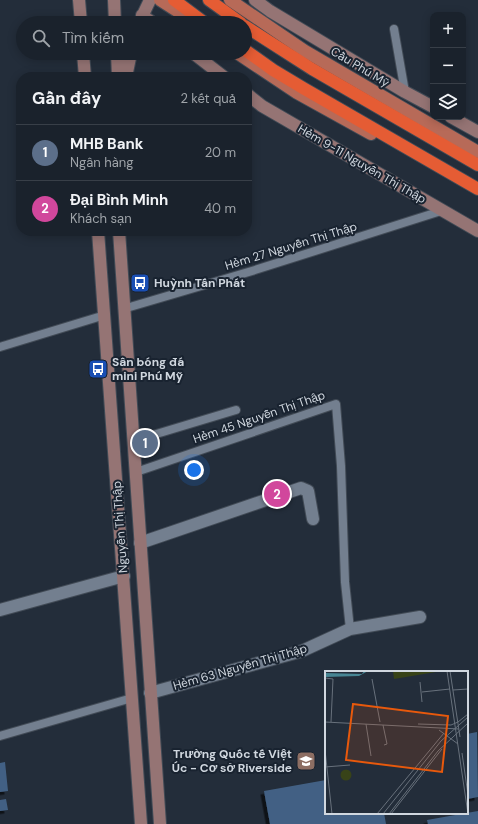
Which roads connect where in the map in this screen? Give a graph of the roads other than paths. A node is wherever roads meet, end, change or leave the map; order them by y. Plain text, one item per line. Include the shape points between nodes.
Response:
1 (114, 0) edge
2 (150, 0) edge
3 (160, 0) edge
4 (174, 0) edge
5 (209, 0) edge
6 (230, 0) edge
7 (255, 0) edge
8 (77, 2) edge
9 (80, 16) edge
10 (115, 16) edge
11 (142, 16) edge
12 (185, 16) edge
13 (196, 16) edge
14 (231, 16) edge
15 (394, 29) dead end
16 (252, 30) edge
17 (252, 55) edge
18 (84, 60) edge
19 (117, 60) edge
20 (130, 60) edge
21 (202, 60) edge
22 (248, 60) edge
23 (85, 72) edge
24 (118, 72) edge
25 (127, 72) edge
26 (218, 72) edge
27 (405, 92) junction
28 (252, 98) edge
29 (430, 105) edge
30 (456, 120) edge
31 (478, 132) edge
32 (478, 152) edge
33 (478, 165) edge
34 (478, 189) edge
35 (478, 195) edge
36 (441, 211) junction
37 (478, 231) edge
38 (98, 236) edge
39 (119, 236) edge
40 (123, 309) junction
41 (105, 315) junction
42 (0, 347) edge
43 (236, 410) dead end
44 (133, 441) junction
45 (136, 472) junction
46 (313, 520) dead end
47 (140, 543) junction
48 (124, 576) junction
49 (0, 610) edge
50 (420, 617) dead end
51 (350, 628) junction
52 (150, 693) junction
53 (132, 698) junction
54 (0, 736) edge
55 (141, 824) edge
56 (160, 824) edge

1 - 10 main road
2 - 11 main road
3 - 12 main road
4 - 13 highway
5 - 14 highway
6 - 32 main road, Cầu Phú Mỹ via 306,51
7 - 27 main road
8 - 9 main road
15 - 27 lane
16 - 33 highway, Cầu Phú Mỹ via 312,69
17 - 34 highway via 303,88
18 - 23 main road
19 - 24 main road
20 - 25 main road
21 - 26 main road
22 - 35 main road via 297,93
27 - 29 main road
28 - 36 main road, Hẻm 9-11 Nguyễn Thị Thập
30 - 31 main road
36 - 37 main road, Hẻm 9-11 Nguyễn Thị Thập
36 - 40 lane, Hẻm 27 Nguyễn Thị Thập
38 - 41 main road, Nguyễn Thị Thập
39 - 40 main road, Nguyễn Thị Thập
40 - 44 main road, Nguyễn Thị Thập
41 - 42 lane
41 - 48 main road, Nguyễn Thị Thập
43 - 44 lane
44 - 45 main road, Nguyễn Thị Thập
45 - 47 main road, Nguyễn Thị Thập
45 - 51 lane, Hẻm 45 Nguyễn Thị Thập via 336,404 345,582
46 - 47 street via 308,491 301,488
47 - 52 main road, Nguyễn Thị Thập
48 - 49 street
48 - 53 main road, Nguyễn Thị Thập
50 - 51 street, Hẻm 63 Nguyễn Thị Thập
51 - 52 street, Hẻm 63 Nguyễn Thị Thập via 302,651
52 - 56 main road, Nguyễn Thị Thập
53 - 54 lane
53 - 55 main road, Nguyễn Thị Thập

